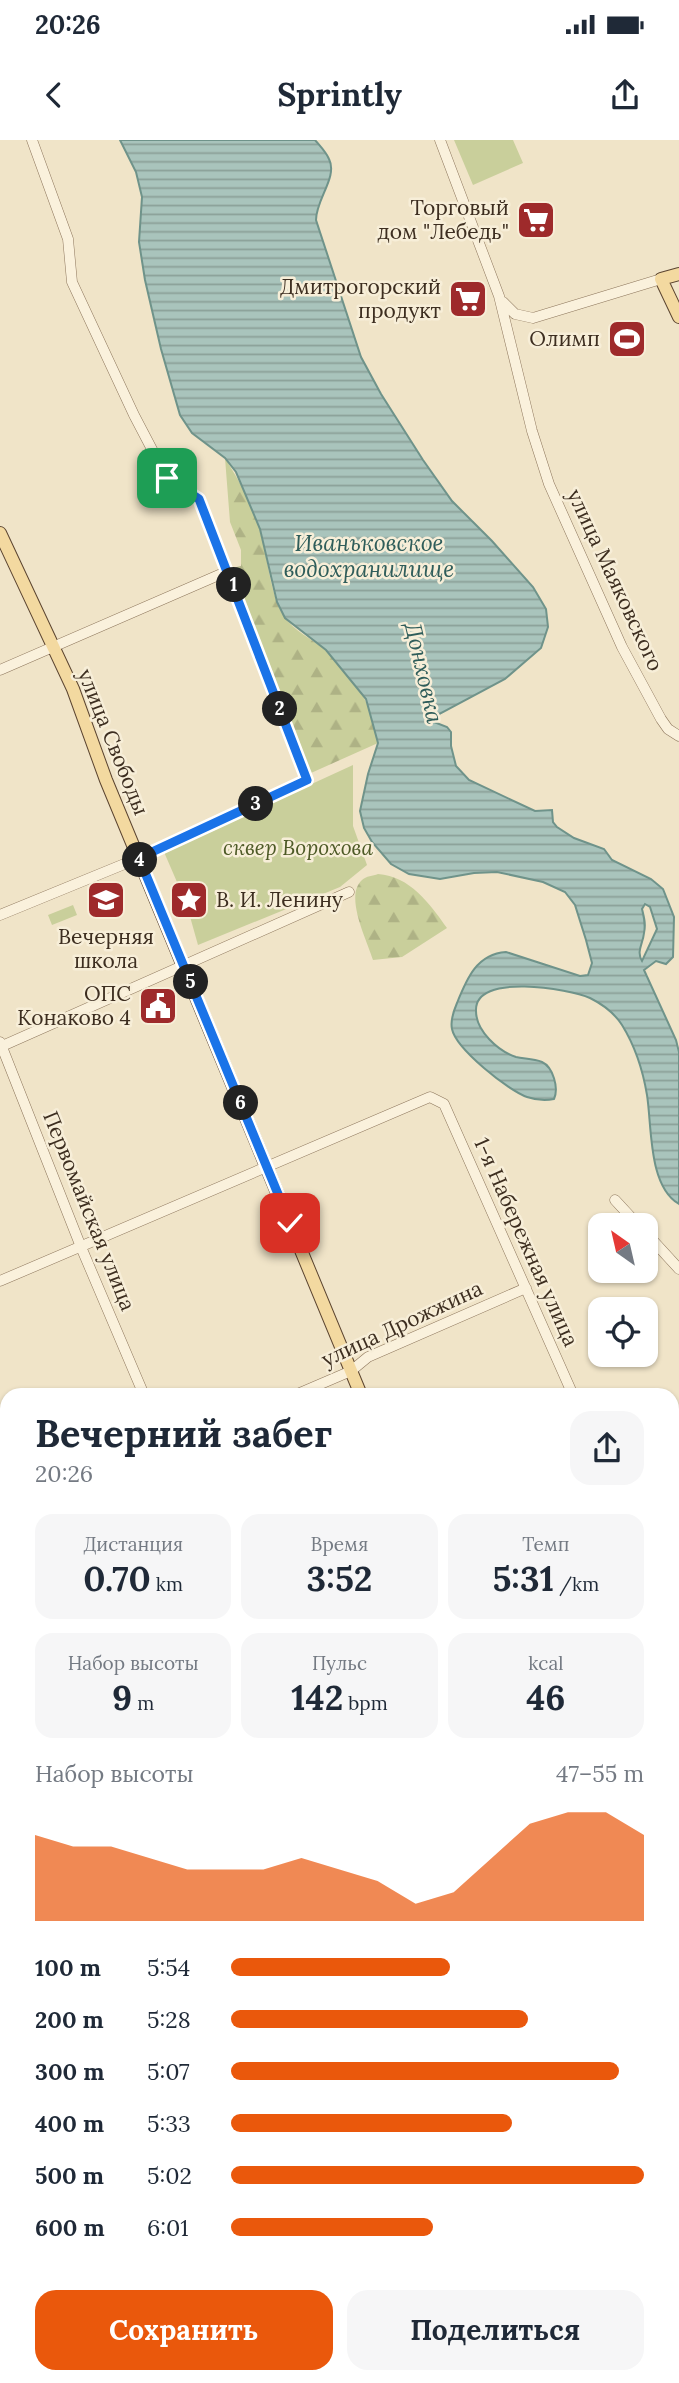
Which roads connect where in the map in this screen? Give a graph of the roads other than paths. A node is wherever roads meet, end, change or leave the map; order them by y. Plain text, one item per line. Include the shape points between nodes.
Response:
1 (32, 140) edge
2 (440, 140) edge
3 (679, 274) edge
4 (661, 279) junction
5 (499, 296) junction
6 (679, 317) edge
7 (0, 533) edge
8 (228, 571) junction
9 (54, 647) junction
10 (0, 670) edge
11 (679, 736) edge
12 (139, 858) junction
13 (349, 892) dead end
14 (0, 915) edge
15 (183, 964) junction
16 (1, 1045) edge
17 (267, 1165) junction
18 (615, 1200) dead end
19 (627, 1213) edge
20 (658, 1246) edge
21 (82, 1247) junction
22 (679, 1269) edge
23 (0, 1281) edge
24 (526, 1288) junction
25 (351, 1371) junction
26 (141, 1388) edge
27 (311, 1388) edge
28 (359, 1388) edge
29 (570, 1388) edge

1 - 8 street via 68,239 72,282 167,478 199,499
2 - 5 street, улица Маяковского
3 - 4 main road
4 - 5 street via 533,318 515,314
4 - 6 main road
5 - 11 street, улица Маяковского via 549,484 622,647 661,719
7 - 9 main road, улица Свободы
8 - 9 street
8 - 12 street via 307,780
9 - 10 street
9 - 12 main road, улица Свободы
12 - 14 street
12 - 15 main road, улица Свободы
13 - 15 street
15 - 16 street
15 - 17 main road, улица Свободы
16 - 21 street, Первомайская улица
17 - 21 street
17 - 24 street, 1-я Набережная улица via 430,1097 444,1104
17 - 25 main road, улица Свободы
18 - 19 street
20 - 22 street
21 - 23 street
21 - 26 street, Первомайская улица
24 - 25 street, улица Дрожжина via 368,1357
24 - 29 street, 1-я Набережная улица
25 - 27 street, улица Дрожжина
25 - 28 main road, улица Свободы

